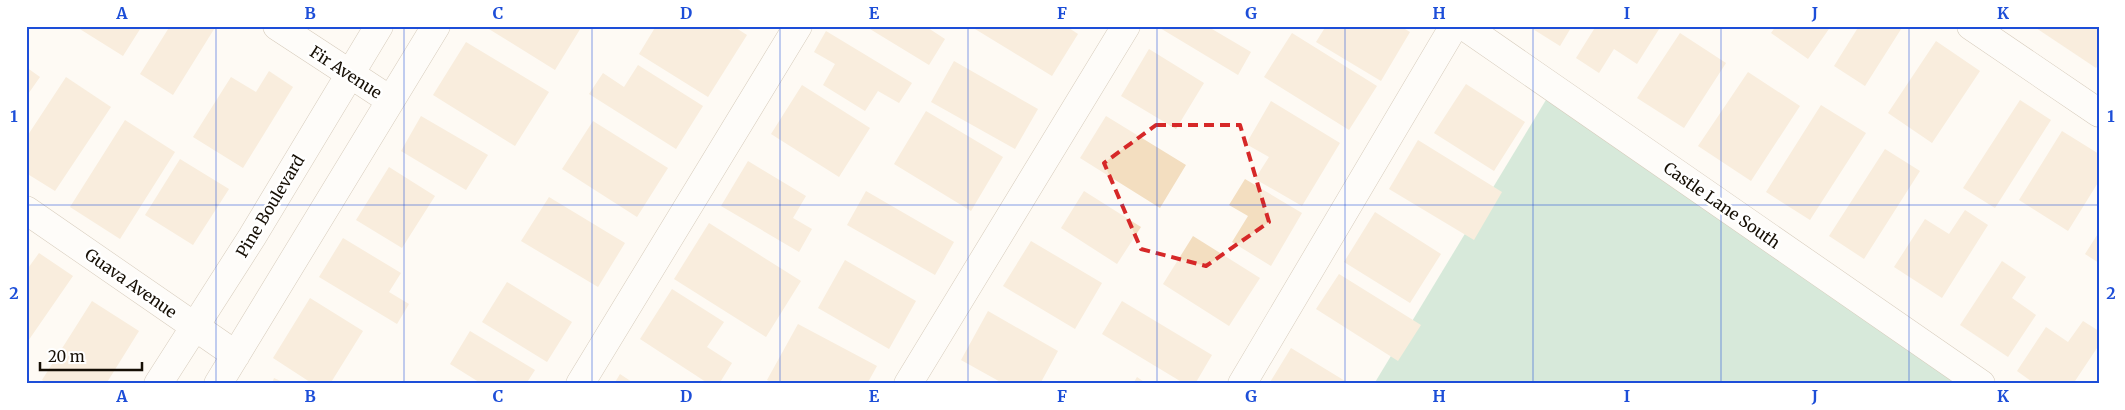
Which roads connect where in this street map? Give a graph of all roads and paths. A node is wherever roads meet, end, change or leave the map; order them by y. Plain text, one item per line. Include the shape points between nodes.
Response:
1 (277, 26) edge
2 (379, 26) edge
3 (436, 26) edge
4 (798, 26) edge
5 (1126, 26) edge
6 (1454, 26) edge
7 (1464, 26) edge
8 (1971, 26) edge
9 (349, 75) junction
10 (390, 100) junction
11 (2099, 113) edge
12 (26, 210) edge
13 (195, 327) junction
14 (236, 355) junction
15 (158, 384) edge
16 (218, 384) edge
17 (580, 384) edge
18 (908, 384) edge
19 (1242, 384) edge
20 (1981, 384) edge

1 - 9 street, Fir Avenue
2 - 9 street, Pine Boulevard
3 - 10 street
4 - 17 street
5 - 18 street
6 - 19 street
7 - 20 street, Castle Lane South
8 - 11 street
9 - 10 street, Fir Avenue
9 - 13 street, Pine Boulevard
10 - 14 street
12 - 13 street, Guava Avenue
13 - 14 street, Guava Avenue
13 - 15 street, Pine Boulevard
14 - 16 street

